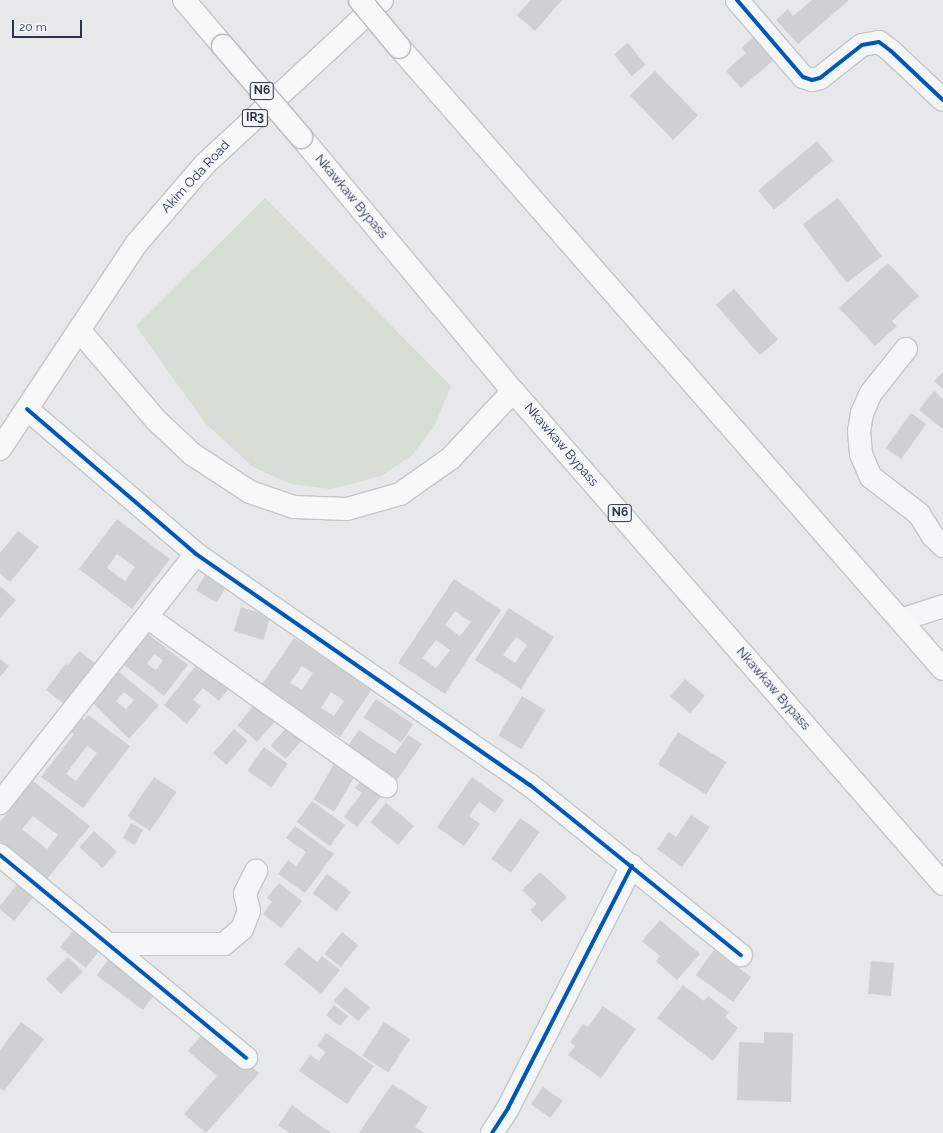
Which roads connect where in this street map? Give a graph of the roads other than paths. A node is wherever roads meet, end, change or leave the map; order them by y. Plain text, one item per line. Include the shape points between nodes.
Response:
1 (184, 0) edge
2 (360, 0) edge
3 (382, 0) edge
4 (737, 0) edge
5 (943, 100) edge
6 (79, 330) junction
7 (906, 349) dead end
8 (514, 390) junction
9 (27, 409) junction
10 (0, 449) edge
11 (943, 546) edge
12 (196, 554) junction
13 (943, 606) edge
14 (147, 616) junction
15 (901, 620) junction
16 (943, 669) edge
17 (386, 786) dead end
18 (0, 803) edge
19 (0, 855) edge
20 (632, 866) junction
21 (256, 871) dead end
22 (943, 884) edge
23 (109, 944) junction
24 (741, 955) dead end
25 (246, 1058) dead end
26 (492, 1133) edge

1 - 8 main road, Nkawkaw Bypass / N6, bridge
2 - 15 main road, bridge
3 - 6 main road, Akim Oda Road / IR3 via 205,164 137,243
4 - 5 street via 803,77 812,80 820,78 862,45 879,42
6 - 8 main road via 156,420 192,454 250,492 294,507 347,509 400,494 451,458
6 - 9 main road, IR3
7 - 11 street via 871,393 862,413 859,431 861,454 871,477 919,514
8 - 22 main road, Nkawkaw Bypass / N6
9 - 10 main road, IR3
9 - 12 street
12 - 14 street
12 - 20 street via 530,785
13 - 15 street
14 - 17 street
14 - 18 street
15 - 16 main road
19 - 23 street
20 - 24 street
20 - 26 street via 508,1108
21 - 23 street via 245,892 249,911 242,929 224,944
23 - 25 street

